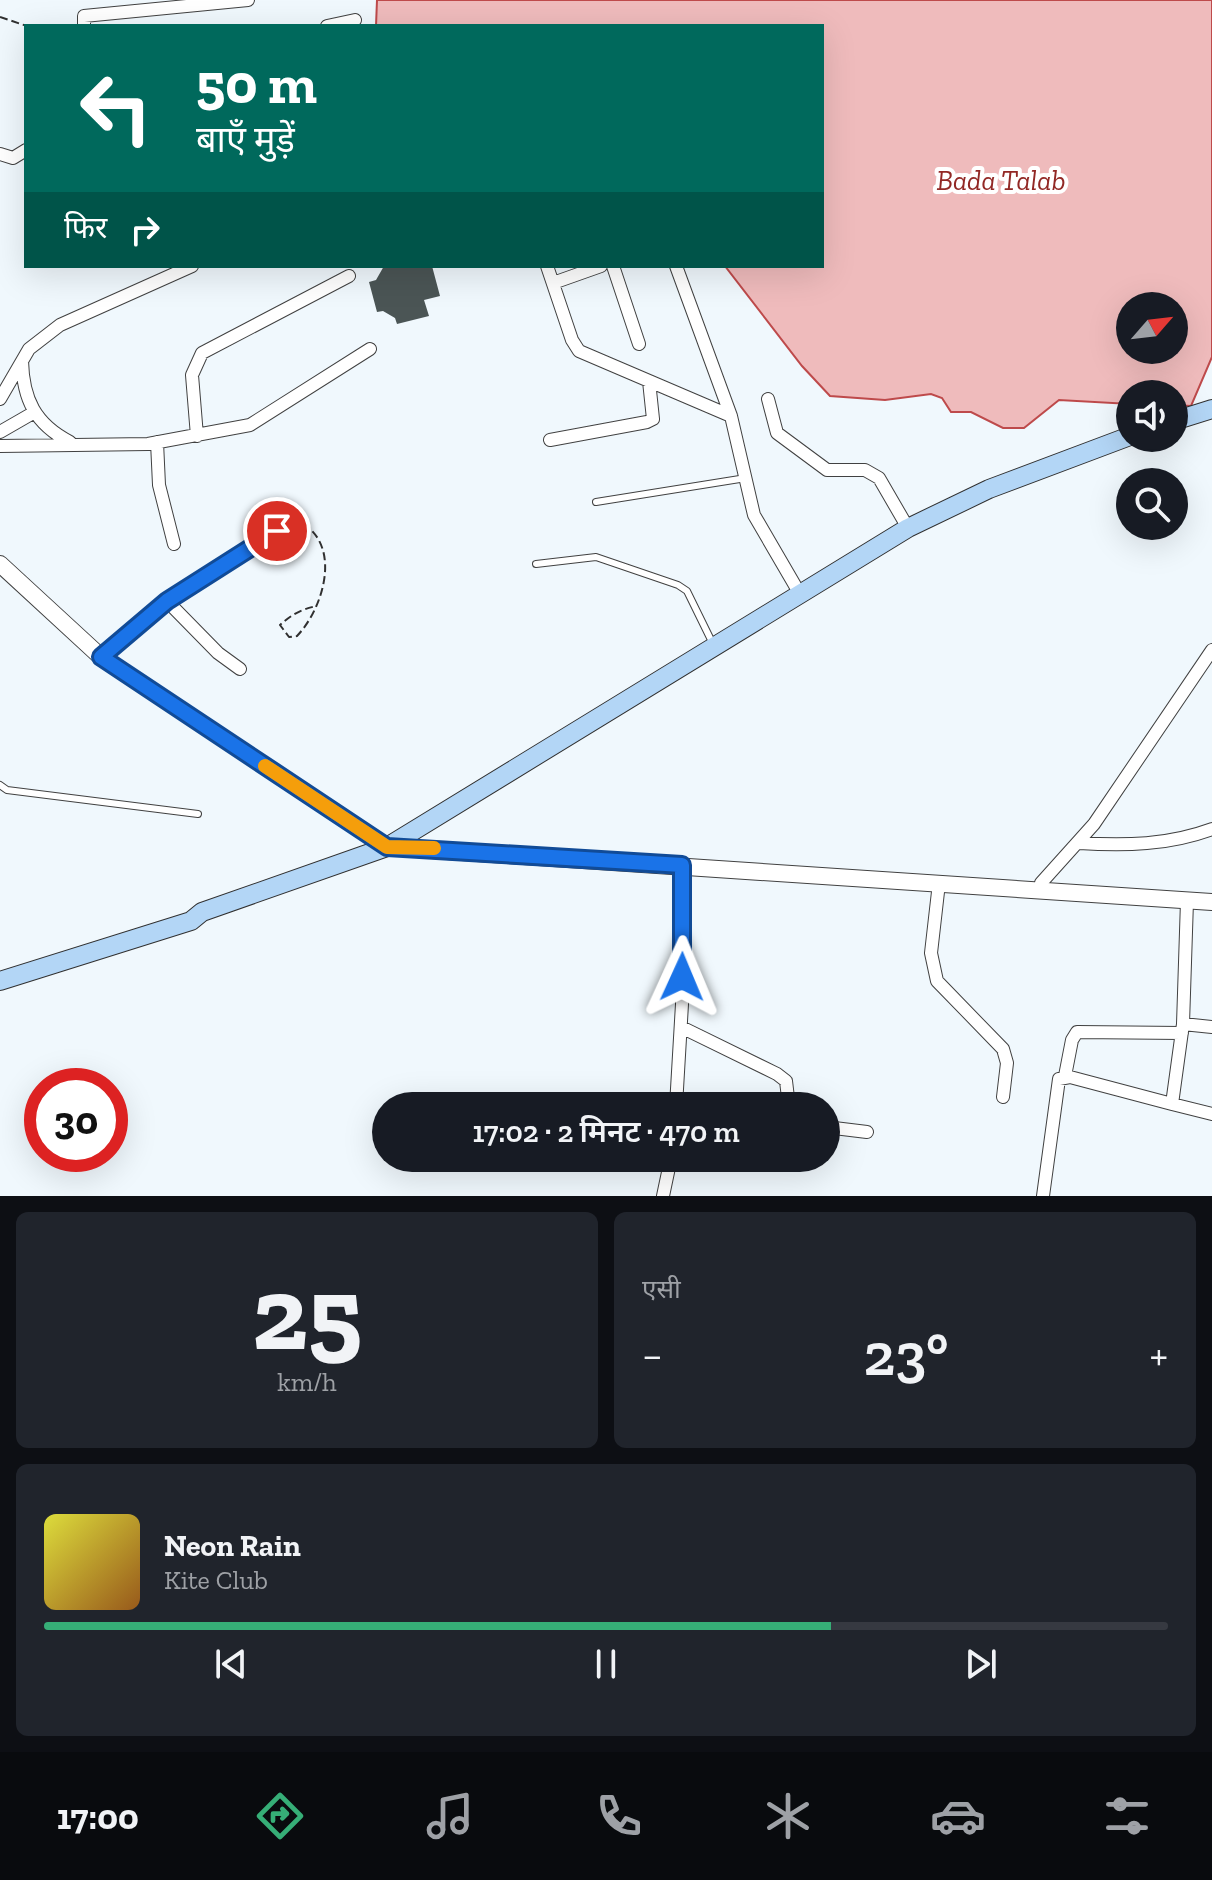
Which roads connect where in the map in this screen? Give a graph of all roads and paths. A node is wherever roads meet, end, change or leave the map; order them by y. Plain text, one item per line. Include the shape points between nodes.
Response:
1 (248, 0) edge
2 (0, 17) edge
3 (355, 20) dead end
4 (84, 24) edge
5 (336, 24) edge
6 (24, 25) edge
7 (24, 151) edge
8 (0, 154) edge
9 (188, 268) edge
10 (548, 268) edge
11 (595, 268) edge
12 (614, 268) edge
13 (677, 268) edge
14 (349, 276) dead end
15 (553, 283) junction
16 (639, 344) dead end
17 (370, 349) dead end
18 (22, 360) junction
19 (649, 381) junction
20 (0, 399) edge
21 (768, 399) dead end
22 (1212, 409) edge
23 (33, 413) junction
24 (731, 416) junction
25 (1188, 417) edge
26 (0, 432) edge
27 (197, 436) junction
28 (550, 440) dead end
29 (1116, 441) edge
30 (157, 442) junction
31 (73, 443) junction
32 (0, 446) edge
33 (746, 478) junction
34 (596, 502) dead end
35 (908, 528) junction
36 (277, 531) joint
37 (174, 544) dead end
38 (0, 564) edge
39 (536, 564) dead end
40 (800, 594) junction
41 (167, 601) junction
42 (317, 606) junction
43 (714, 647) junction
44 (1212, 650) edge
45 (101, 657) junction
46 (240, 669) dead end
47 (0, 785) edge
48 (198, 814) dead end
49 (1212, 829) edge
50 (1079, 843) junction
51 (387, 847) junction
52 (682, 865) junction
53 (939, 883) junction
54 (1040, 890) junction
55 (1187, 901) junction
56 (1212, 902) edge
57 (202, 912) junction
58 (0, 969) edge
59 (0, 981) edge
60 (681, 1027) junction
61 (1212, 1027) edge
62 (1182, 1028) junction
63 (1065, 1076) junction
64 (677, 1092) edge
65 (787, 1092) edge
66 (1003, 1097) dead end
67 (1172, 1104) junction
68 (1212, 1114) edge
69 (840, 1129) edge
70 (867, 1132) dead end
71 (668, 1172) edge
72 (663, 1196) edge
73 (1043, 1196) edge

1 - 4 street via 84,16
2 - 6 path
3 - 5 street
7 - 8 street via 13,158
9 - 18 street via 60,325
10 - 15 street
11 - 15 street
12 - 16 street
13 - 24 street
14 - 27 street via 202,353 192,375
15 - 19 street via 579,351
17 - 27 street via 250,425
18 - 20 street
18 - 23 street
19 - 24 street
19 - 28 street via 653,419
21 - 35 street via 777,433 827,470 865,470 879,478
22 - 25 main road
23 - 26 street
23 - 31 street
24 - 33 street
27 - 30 street
29 - 35 main road via 989,489
30 - 31 street
30 - 37 street via 159,485
31 - 32 street
33 - 34 lane
33 - 40 street via 754,515
35 - 40 main road
36 - 41 street
36 - 42 path via 304,525 319,540 324,589
38 - 45 street
39 - 43 lane via 596,557 678,585 693,601
40 - 43 main road
41 - 45 street
41 - 46 street
42 - 42 path via 298,611 280,625 281,631 297,636
43 - 51 main road
44 - 50 street
45 - 51 street
47 - 48 lane
49 - 50 street via 1141,845
50 - 54 street
51 - 52 street
51 - 57 main road
52 - 53 street
52 - 60 street
53 - 54 street
53 - 66 street via 931,953 937,981 1003,1049
54 - 55 street
55 - 56 street
55 - 62 street
57 - 58 main road via 187,910
57 - 59 main road via 191,921
60 - 64 street
60 - 65 street via 777,1074 786,1081
61 - 62 street
62 - 63 street via 1077,1032
62 - 67 street
63 - 67 street
63 - 73 street via 1059,1079
67 - 68 street
69 - 70 street
71 - 72 street

